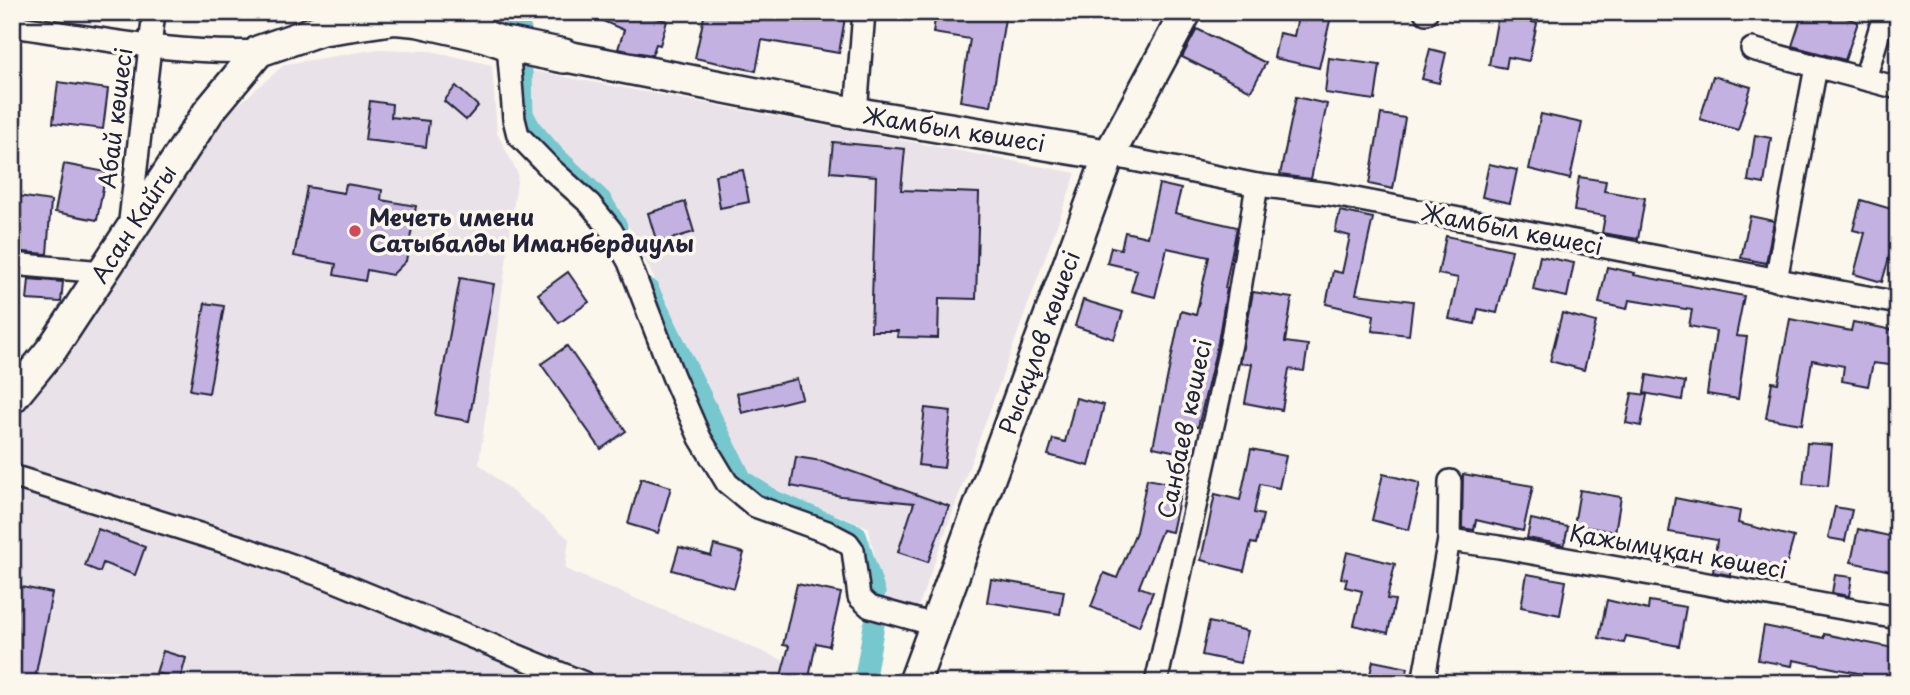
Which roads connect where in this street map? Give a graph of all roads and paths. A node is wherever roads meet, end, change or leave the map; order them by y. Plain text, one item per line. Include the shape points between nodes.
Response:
1 (154, 12) edge
2 (864, 12) edge
3 (1186, 12) edge
4 (1885, 12) edge
5 (12, 26) edge
6 (495, 35) edge
7 (151, 45) junction
8 (1752, 49) dead end
9 (258, 51) junction
10 (564, 56) joint
11 (1816, 67) junction
12 (1865, 79) junction
13 (1898, 88) edge
14 (856, 113) junction
15 (1109, 155) junction
16 (1257, 185) junction
17 (128, 230) junction
18 (12, 264) edge
19 (103, 272) junction
20 (1776, 280) junction
21 (1898, 303) edge
22 (12, 398) edge
23 (12, 476) edge
24 (1450, 481) dead end
25 (1448, 540) junction
26 (1898, 618) edge
27 (935, 625) junction
28 (584, 683) edge
29 (914, 683) edge
30 (1156, 683) edge
31 (1423, 683) edge

1 - 7 street, Абай көшесі
2 - 14 street
3 - 15 main road, Рысқұлов көшесі
4 - 12 street
5 - 7 street, Жамбыл көшесі
6 - 9 main road, Жамбыл көшесі via 395,19 320,30
6 - 10 main road, Жамбыл көшесі
6 - 27 street via 518,135 590,204 617,241 700,438 727,483 755,506 848,542 856,563 859,597 870,607
7 - 9 street, Жамбыл көшесі
7 - 17 street, Абай көшесі
8 - 11 street
9 - 17 main road, Асан Кайгы via 209,111
10 - 14 main road, Жамбыл көшесі
11 - 12 street
11 - 20 street
12 - 13 street
14 - 15 main road, Жамбыл көшесі
15 - 16 street, Жамбыл көшесі
15 - 27 main road, Рысқұлов көшесі
16 - 20 street, Жамбыл көшесі via 1342,197
16 - 30 street, Санбаев көшесі via 1231,344
17 - 19 main road, Асан Кайгы
18 - 19 street
19 - 22 main road, Асан Кайгы via 52,349
20 - 21 street, Жамбыл көшесі
23 - 28 street via 315,573
24 - 25 street
25 - 26 street, Қажымұқан көшесі
25 - 31 street
27 - 29 main road, Рысқұлов көшесі

